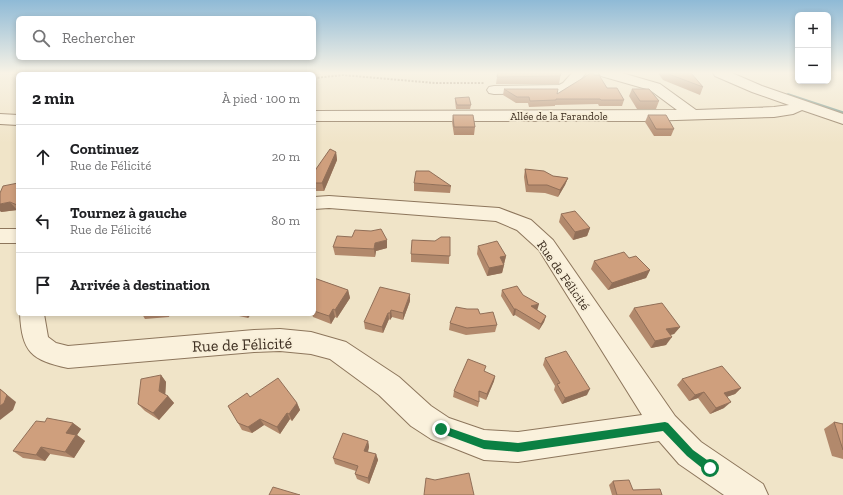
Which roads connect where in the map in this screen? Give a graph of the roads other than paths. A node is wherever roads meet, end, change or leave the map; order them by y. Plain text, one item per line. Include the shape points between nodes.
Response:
1 (667, 96) edge
2 (781, 96) edge
3 (802, 104) junction
4 (692, 114) junction
5 (316, 116) edge
6 (843, 118) edge
7 (0, 119) edge
8 (16, 120) edge
9 (316, 203) edge
10 (0, 236) edge
11 (16, 236) edge
12 (32, 316) edge
13 (665, 426) junction
14 (752, 495) edge

1 - 4 street
2 - 3 street
3 - 4 street, Allée de la Farandole via 793,109 774,112
3 - 6 street
4 - 5 street, Allée de la Farandole
7 - 8 street
9 - 13 street, Rue de Félicité via 499,215 524,225 546,244
10 - 11 street
12 - 13 street, Rue de Félicité via 34,335 38,344 50,353 68,357 280,340 311,343 337,350 389,386 421,416 441,429 484,445 518,447
13 - 14 street, Rue de Félicité via 690,453

